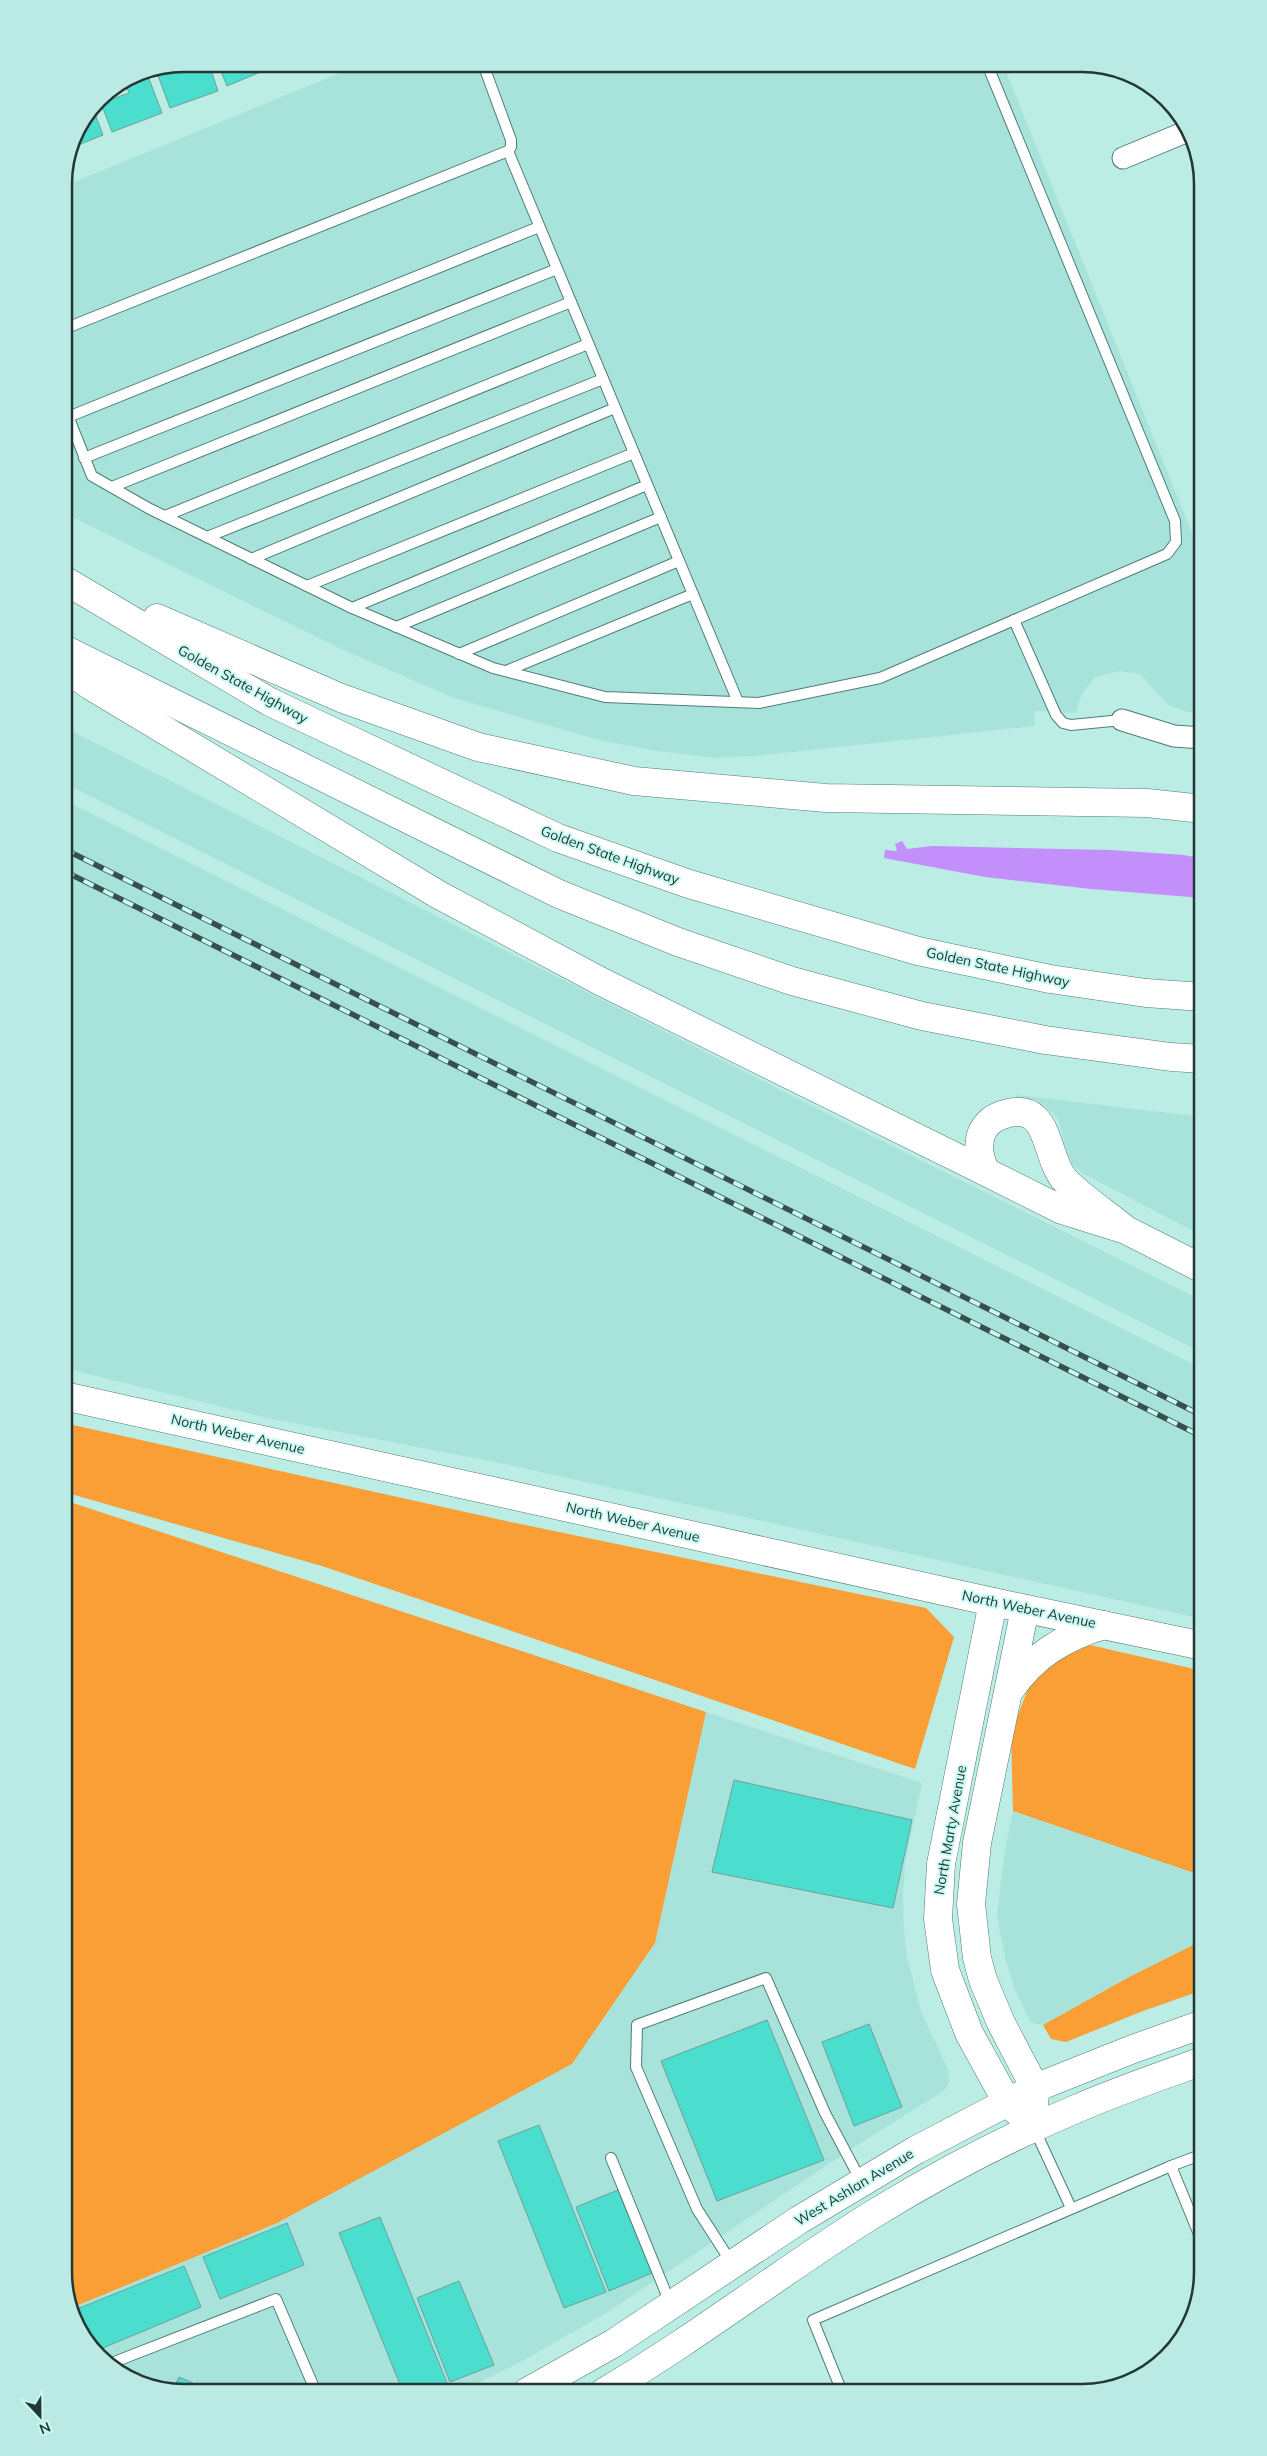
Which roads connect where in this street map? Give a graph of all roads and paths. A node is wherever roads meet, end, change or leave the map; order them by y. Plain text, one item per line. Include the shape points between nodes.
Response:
1 (486, 72) edge
2 (991, 73) edge
3 (1181, 133) edge
4 (508, 151) junction
5 (1123, 158) dead end
6 (539, 227) junction
7 (557, 269) junction
8 (571, 302) junction
9 (73, 325) edge
10 (588, 344) junction
11 (603, 379) junction
12 (615, 408) junction
13 (73, 415) edge
14 (73, 430) edge
15 (634, 453) junction
16 (84, 458) junction
17 (648, 486) junction
18 (112, 487) junction
19 (165, 516) junction
20 (661, 517) junction
21 (207, 537) junction
22 (251, 559) junction
23 (679, 561) junction
24 (73, 583) edge
25 (73, 584) edge
26 (307, 586) junction
27 (693, 594) junction
28 (352, 608) junction
29 (1014, 620) junction
30 (396, 627) junction
31 (73, 653) edge
32 (459, 654) junction
33 (506, 671) junction
34 (73, 673) edge
35 (738, 702) junction
36 (1122, 720) joint
37 (1194, 737) edge
38 (1194, 808) edge
39 (1194, 996) edge
40 (1194, 1058) edge
41 (986, 1172) junction
42 (1126, 1230) junction
43 (1194, 1264) edge
44 (72, 1398) edge
45 (993, 1602) junction
46 (1026, 1609) junction
47 (1105, 1625) junction
48 (1194, 1644) edge
49 (1006, 1698) junction
50 (1194, 2027) edge
51 (1194, 2064) edge
52 (1035, 2088) junction
53 (1008, 2102) junction
54 (1034, 2127) junction
55 (1194, 2157) edge
56 (611, 2158) dead end
57 (1171, 2166) junction
58 (861, 2182) junction
59 (1071, 2208) junction
60 (1194, 2222) edge
61 (733, 2265) junction
62 (672, 2306) junction
63 (117, 2361) edge
64 (312, 2383) edge
65 (542, 2383) edge
66 (608, 2383) edge
67 (625, 2383) edge
68 (839, 2384) edge

1 - 4 lane via 511,140
2 - 29 lane via 1175,521 1176,542 1167,554
3 - 5 street
4 - 6 lane
4 - 9 lane
6 - 7 lane
6 - 13 lane
7 - 8 lane
7 - 16 lane
8 - 10 lane
8 - 18 lane
10 - 11 lane
10 - 19 lane
11 - 12 lane
11 - 21 lane
12 - 15 lane
12 - 22 lane
14 - 16 lane
15 - 17 lane
15 - 26 lane
16 - 18 lane via 92,476
17 - 20 lane
17 - 28 lane
18 - 19 lane
19 - 21 lane
20 - 23 lane
20 - 30 lane
21 - 22 lane
22 - 26 lane
23 - 27 lane
23 - 32 lane
24 - 38 main road via 408,723 478,747 557,766 634,781 826,798 1147,803
25 - 39 main road, Golden State Highway via 270,702 558,838 689,884 918,950 1050,979
26 - 28 lane
27 - 33 lane
27 - 35 lane
28 - 30 lane
29 - 35 lane via 880,678 759,703
29 - 36 lane via 1056,715 1064,723
30 - 32 lane
31 - 40 main road via 550,890 678,942 792,981 922,1016 1045,1040
32 - 33 lane
33 - 35 lane via 605,697
34 - 41 main road via 439,895 600,981
36 - 37 street via 1174,736
41 - 42 main road via 1062,1210
41 - 42 main road via 979,1151 985,1127 991,1120 1005,1114 1014,1112 1031,1116 1043,1127 1053,1160 1064,1178
42 - 43 main road
44 - 45 main road, North Weber Avenue
45 - 46 main road, North Weber Avenue
45 - 53 main road, North Marty Avenue via 941,1864 938,1919 940,1946 952,1993 969,2033
46 - 47 main road, North Weber Avenue
46 - 49 main road, North Marty Avenue
47 - 48 main road, North Weber Avenue
47 - 49 main road via 1074,1635 1050,1648 1020,1675
49 - 52 main road, North Marty Avenue via 972,1874 972,1928 977,1958 991,2001
50 - 52 main road, West Ashlan Avenue
51 - 54 main road
52 - 53 main road, West Ashlan Avenue
52 - 54 main road, North Marty Avenue
53 - 54 main road, North Marty Avenue
53 - 58 main road, West Ashlan Avenue
54 - 59 lane
54 - 67 main road via 874,2214
55 - 57 lane
56 - 62 lane
57 - 59 lane
57 - 60 lane
58 - 61 main road, West Ashlan Avenue
58 - 61 lane via 825,2114 766,1978 637,2025 636,2066 697,2209
59 - 68 lane via 813,2320
61 - 62 main road, West Ashlan Avenue
62 - 65 main road, West Ashlan Avenue
62 - 66 main road via 660,2336
63 - 64 lane via 276,2299

